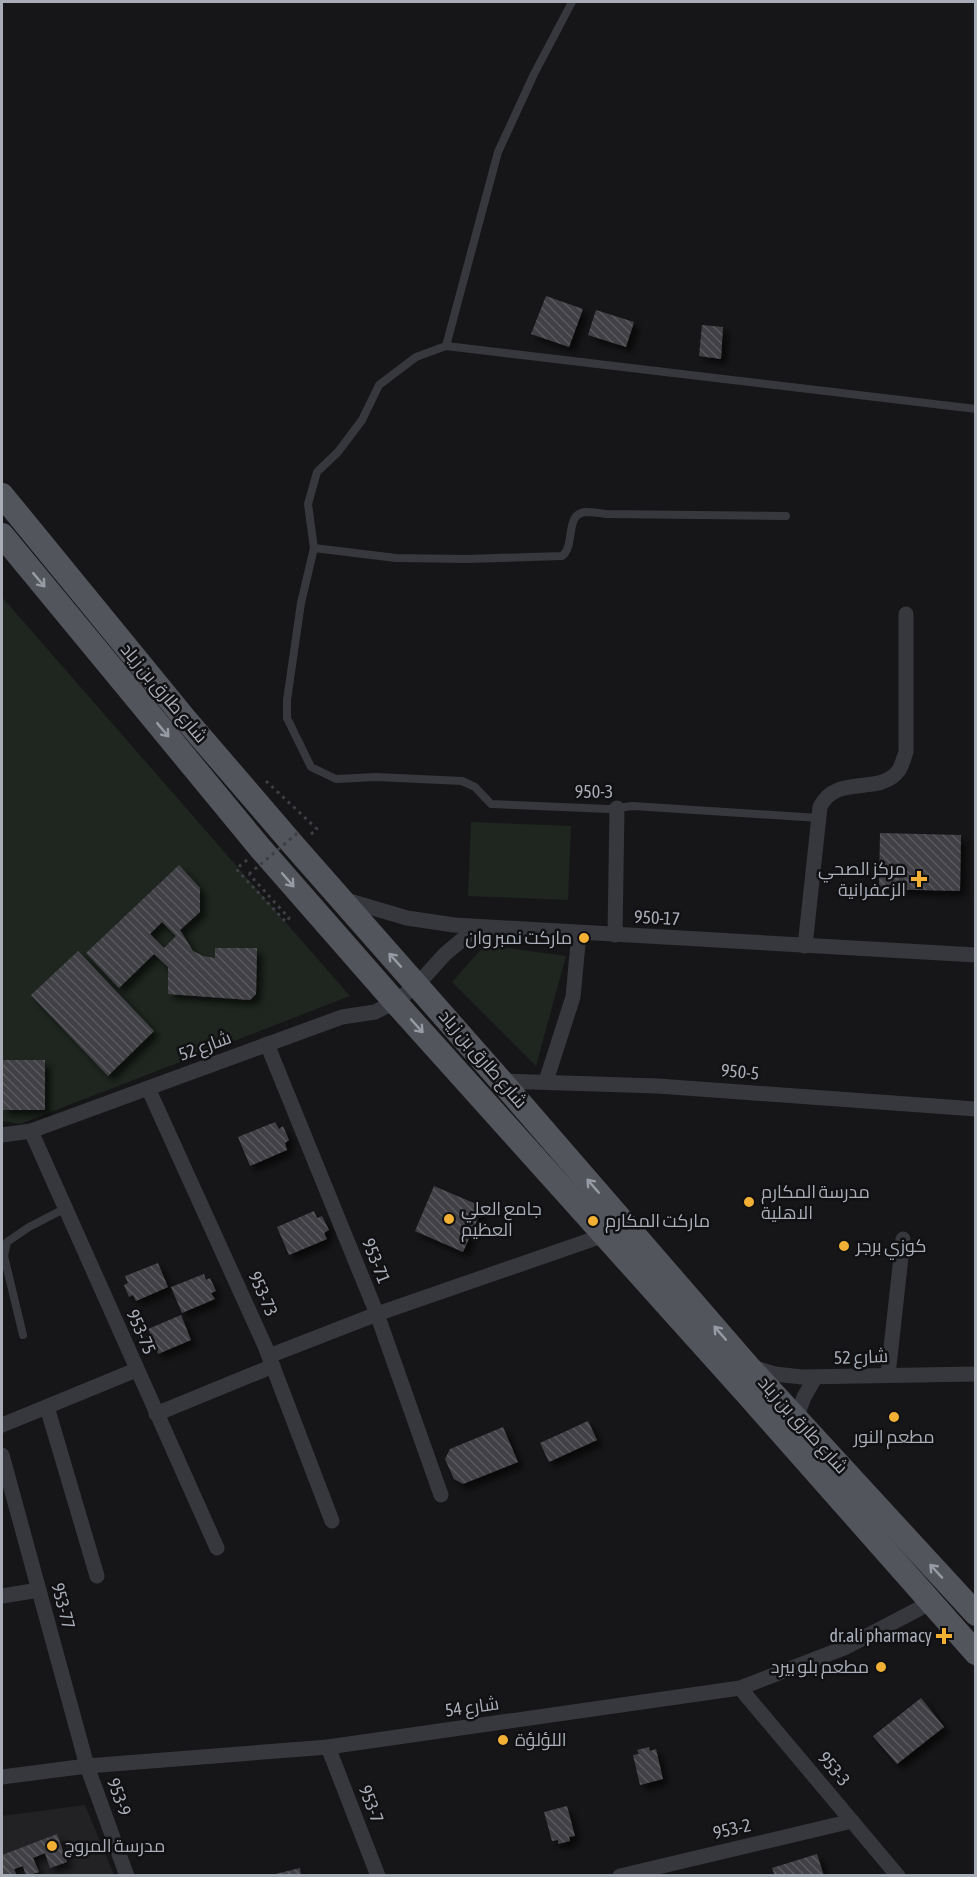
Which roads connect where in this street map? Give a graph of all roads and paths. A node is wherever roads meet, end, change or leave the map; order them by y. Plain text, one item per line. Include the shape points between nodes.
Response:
1 (572, 2) edge
2 (446, 346) junction
3 (975, 409) edge
4 (2, 495) edge
5 (786, 516) dead end
6 (2, 535) edge
7 (314, 548) junction
8 (906, 614) dead end
9 (617, 808) junction
10 (819, 818) junction
11 (300, 831) dead end
12 (244, 878) dead end
13 (340, 898) junction
14 (477, 927) junction
15 (579, 933) junction
16 (615, 935) junction
17 (806, 946) junction
18 (975, 956) edge
19 (417, 985) junction
20 (395, 1002) junction
21 (267, 1044) junction
22 (501, 1081) junction
23 (546, 1081) junction
24 (148, 1088) junction
25 (975, 1109) edge
26 (31, 1131) junction
27 (2, 1135) edge
28 (66, 1208) junction
29 (605, 1235) junction
30 (903, 1239) dead end
31 (377, 1314) junction
32 (23, 1335) dead end
33 (271, 1361) junction
34 (748, 1366) junction
35 (136, 1370) junction
36 (975, 1374) edge
37 (888, 1375) junction
38 (816, 1378) junction
39 (47, 1407) junction
40 (156, 1414) junction
41 (796, 1419) junction
42 (2, 1425) edge
43 (2, 1458) edge
44 (441, 1495) dead end
45 (332, 1521) dead end
46 (217, 1548) dead end
47 (97, 1576) dead end
48 (39, 1590) junction
49 (2, 1596) edge
50 (930, 1603) junction
51 (975, 1614) edge
52 (975, 1653) edge
53 (740, 1688) junction
54 (328, 1747) junction
55 (87, 1766) junction
56 (2, 1777) edge
57 (852, 1821) junction
58 (127, 1875) edge
59 (378, 1875) edge
60 (620, 1875) edge
61 (898, 1875) edge

1 - 2 lane via 498,152
2 - 3 lane
2 - 7 lane via 416,357 379,385 362,420 317,472 308,504
4 - 13 main road, شارع طارق بن زياد via 186,720
5 - 7 lane via 584,512 575,517 567,553 562,556 396,558
6 -> 20 main road, شارع طارق بن زياد via 261,849
7 - 9 lane, 950-3 via 301,603 287,700 287,718 311,767 336,779 462,781 475,787 491,804
8 - 10 street via 906,752 899,771 881,782 834,790 825,797
9 - 10 lane, 950-3
9 - 16 street
10 - 17 street
11 - 12 path, bridge via 249,874 290,918 286,922
13 - 14 street, 950-17 via 407,918
19 -> 13 main road, شارع طارق بن زياد
14 - 15 street, 950-17
14 - 19 street, شارع 52
15 - 16 street, 950-17
15 - 23 street via 573,997
16 - 17 street, 950-17
17 - 18 street, 950-17
19 - 20 street, شارع 52
19 - 22 main road, شارع طارق بن زياد
20 - 21 street, شارع 52 via 384,1009 342,1017
20 -> 29 main road, شارع طارق بن زياد
21 - 24 street, شارع 52
21 - 31 street, 953-71
22 - 23 street, 950-5
34 -> 22 main road, شارع طارق بن زياد
23 - 25 street, 950-5
24 - 26 street, شارع 52
24 - 33 street, 953-73
26 - 27 street, شارع 52
26 - 28 street, 953-75
28 - 32 lane via 7,1242 4,1256
28 - 35 street, 953-75
29 - 31 street
29 - 50 main road, شارع طارق بن زياد
30 - 37 street
31 - 33 street
31 - 44 street, 953-71
33 - 40 street
33 - 45 street, 953-73
34 - 38 street, شارع 52 via 775,1374
34 - 41 main road, شارع طارق بن زياد
35 - 39 street
35 - 40 street, 953-75
36 - 37 street, شارع 52
37 - 38 street, شارع 52
38 - 41 street
39 - 42 street
39 - 47 street
40 - 46 street, 953-75
51 -> 41 main road, شارع طارق بن زياد
43 - 48 street, 953-77
48 - 49 street
48 - 55 street, 953-77
50 - 52 main road, شارع طارق بن زياد
50 - 53 street, شارع 54 via 844,1648
53 - 54 street, شارع 54
53 - 57 street, 953-3
54 - 55 street, شارع 54
54 - 59 street, 953-7
55 - 56 street, شارع 54
55 - 58 street, 953-9
57 - 60 street, 953-2
57 - 61 street, 953-3

